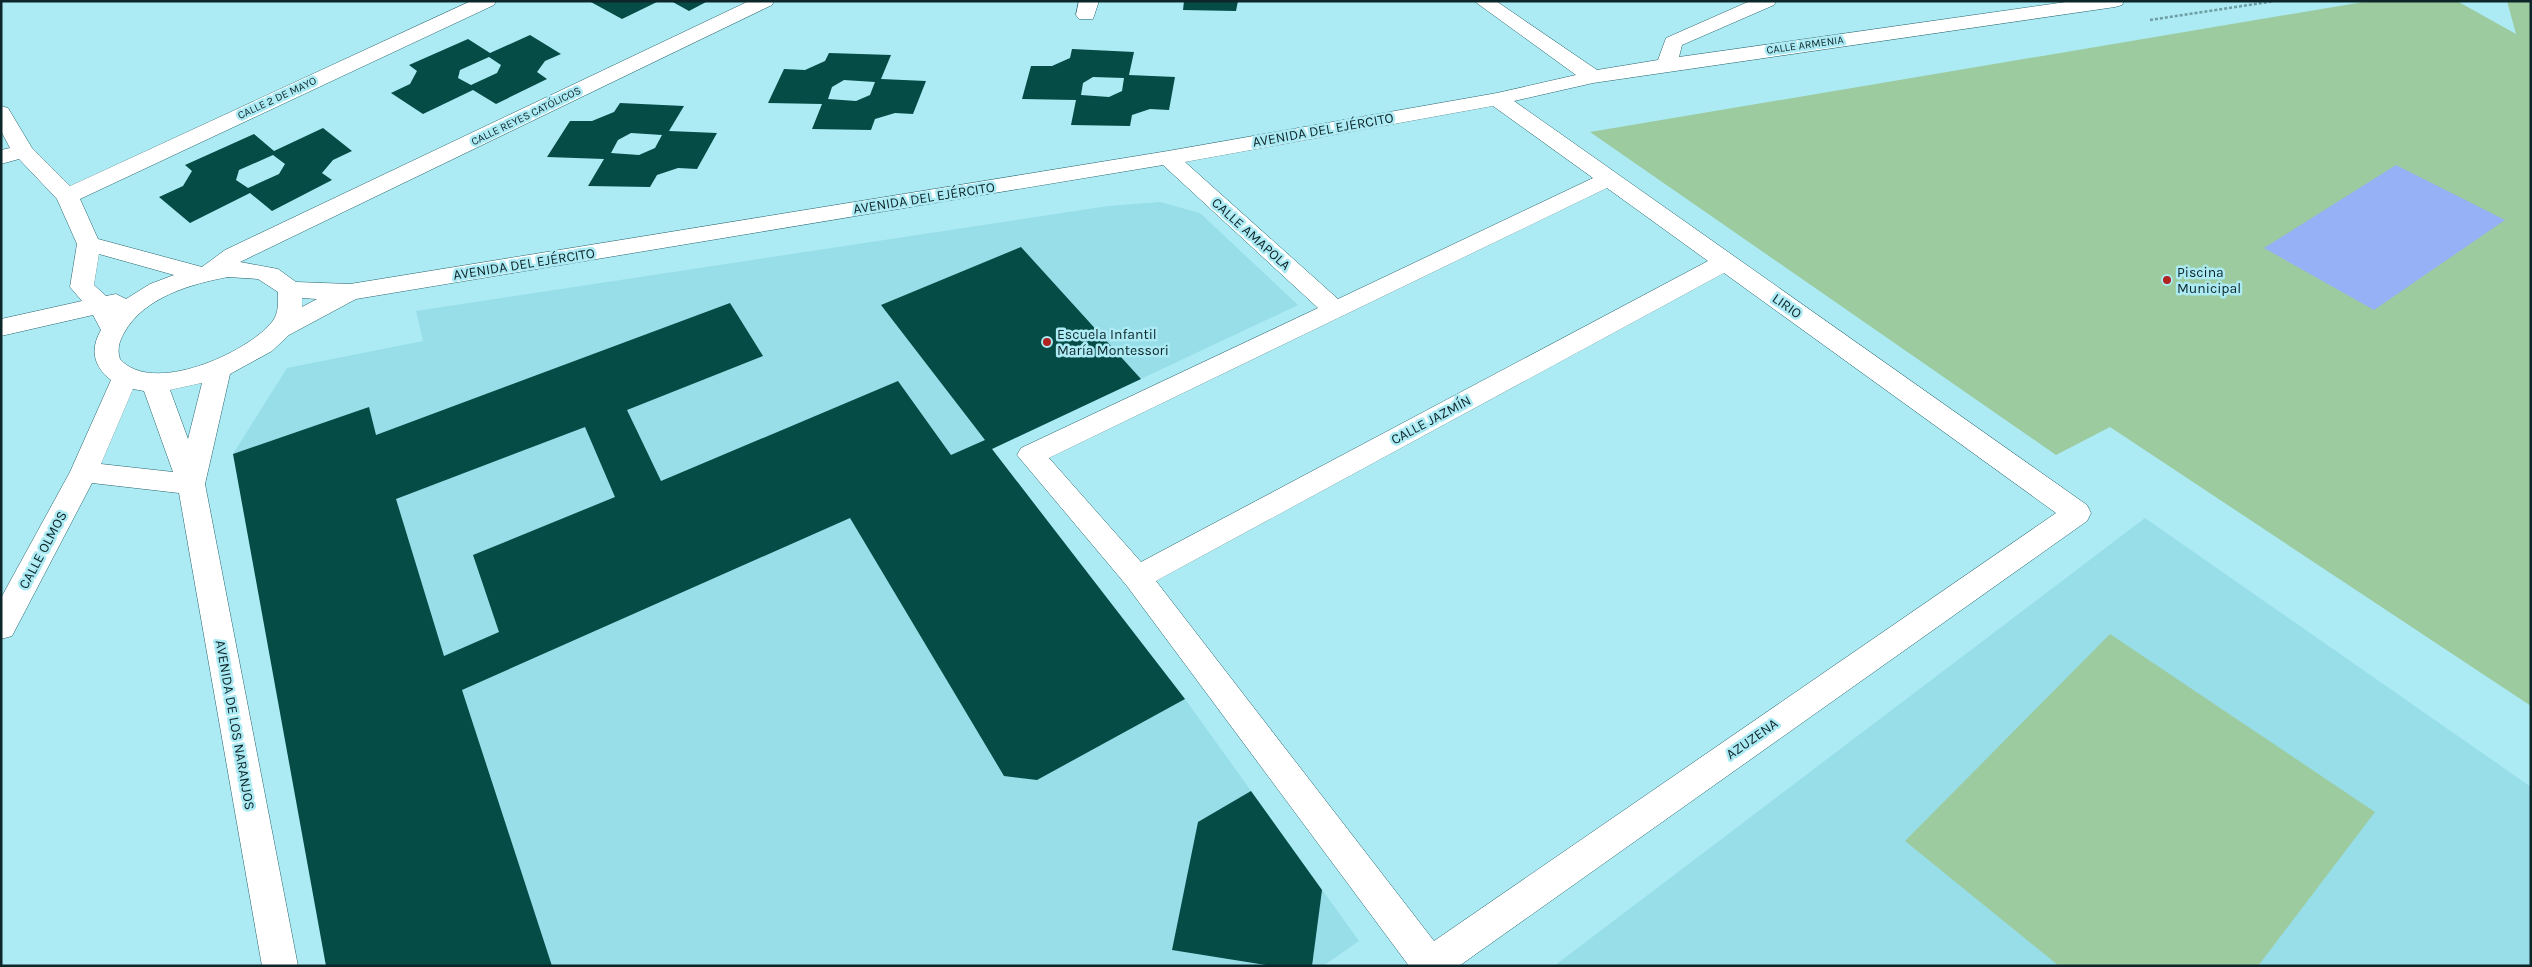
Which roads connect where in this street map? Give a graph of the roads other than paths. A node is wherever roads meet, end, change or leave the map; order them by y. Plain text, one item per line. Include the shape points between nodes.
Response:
1 (764, 1) edge
2 (1483, 1) edge
3 (1767, 1) edge
4 (2115, 1) edge
5 (484, 2) edge
6 (1667, 65) junction
7 (1593, 77) junction
8 (1497, 99) junction
9 (1, 112) edge
10 (23, 151) junction
11 (1, 157) edge
12 (1168, 158) junction
13 (1609, 179) junction
14 (67, 196) junction
15 (287, 230) junction
16 (89, 244) junction
17 (1725, 262) junction
18 (205, 273) junction
19 (269, 274) junction
20 (290, 290) junction
21 (350, 292) junction
22 (152, 294) junction
23 (101, 306) junction
24 (1335, 310) junction
25 (1, 328) edge
26 (112, 328) junction
27 (278, 330) junction
28 (218, 370) junction
29 (125, 377) junction
30 (154, 382) junction
31 (84, 472) junction
32 (191, 484) junction
33 (2077, 512) joint
34 (1137, 578) junction
35 (1, 627) edge
36 (1429, 965) edge
37 (280, 966) edge

1 - 15 street, CALLE REYES CATÓLICOS
2 - 7 street
3 - 6 street via 1673,42
4 - 6 street, CALLE ARMENIA
5 - 14 street, CALLE 2 DE MAYO
6 - 7 street, CALLE ARMENIA
7 - 8 street, CALLE ARMENIA
8 - 12 street, AVENIDA DEL EJÉRCITO
8 - 13 street, LIRIO
9 - 10 street
10 - 11 street
10 - 14 street
12 - 21 street, AVENIDA DEL EJÉRCITO
12 - 24 street, CALLE AMAPOLA
13 - 17 street, LIRIO
13 - 24 street
14 - 16 street
15 - 18 street, CALLE REYES CATÓLICOS via 233,255
15 - 19 street
16 - 18 street
16 - 23 street via 82,287
17 - 33 street, LIRIO
17 - 34 street, CALLE JAZMÍN
18 - 19 street via 228,269
18 - 22 street
19 - 20 street via 278,277
20 - 21 street, AVENIDA DEL EJÉRCITO
20 - 27 street via 289,314
21 - 27 street, AVENIDA DEL EJÉRCITO
22 - 23 street
22 - 26 street via 127,311
23 - 25 street
23 - 26 street
24 - 34 street via 1031,455
26 - 29 street via 104,348 109,365
27 - 28 street via 250,354
28 - 30 street via 186,379
28 - 32 street, AVENIDA DE LOS NARANJOS
29 - 30 street
29 - 31 street, CALLE OLMOS
30 - 32 street, AVENIDA DE LOS NARANJOS
31 - 32 street
31 - 35 street, CALLE OLMOS
32 - 37 street, AVENIDA DE LOS NARANJOS
33 - 36 street, AZUZENA
34 - 36 street

